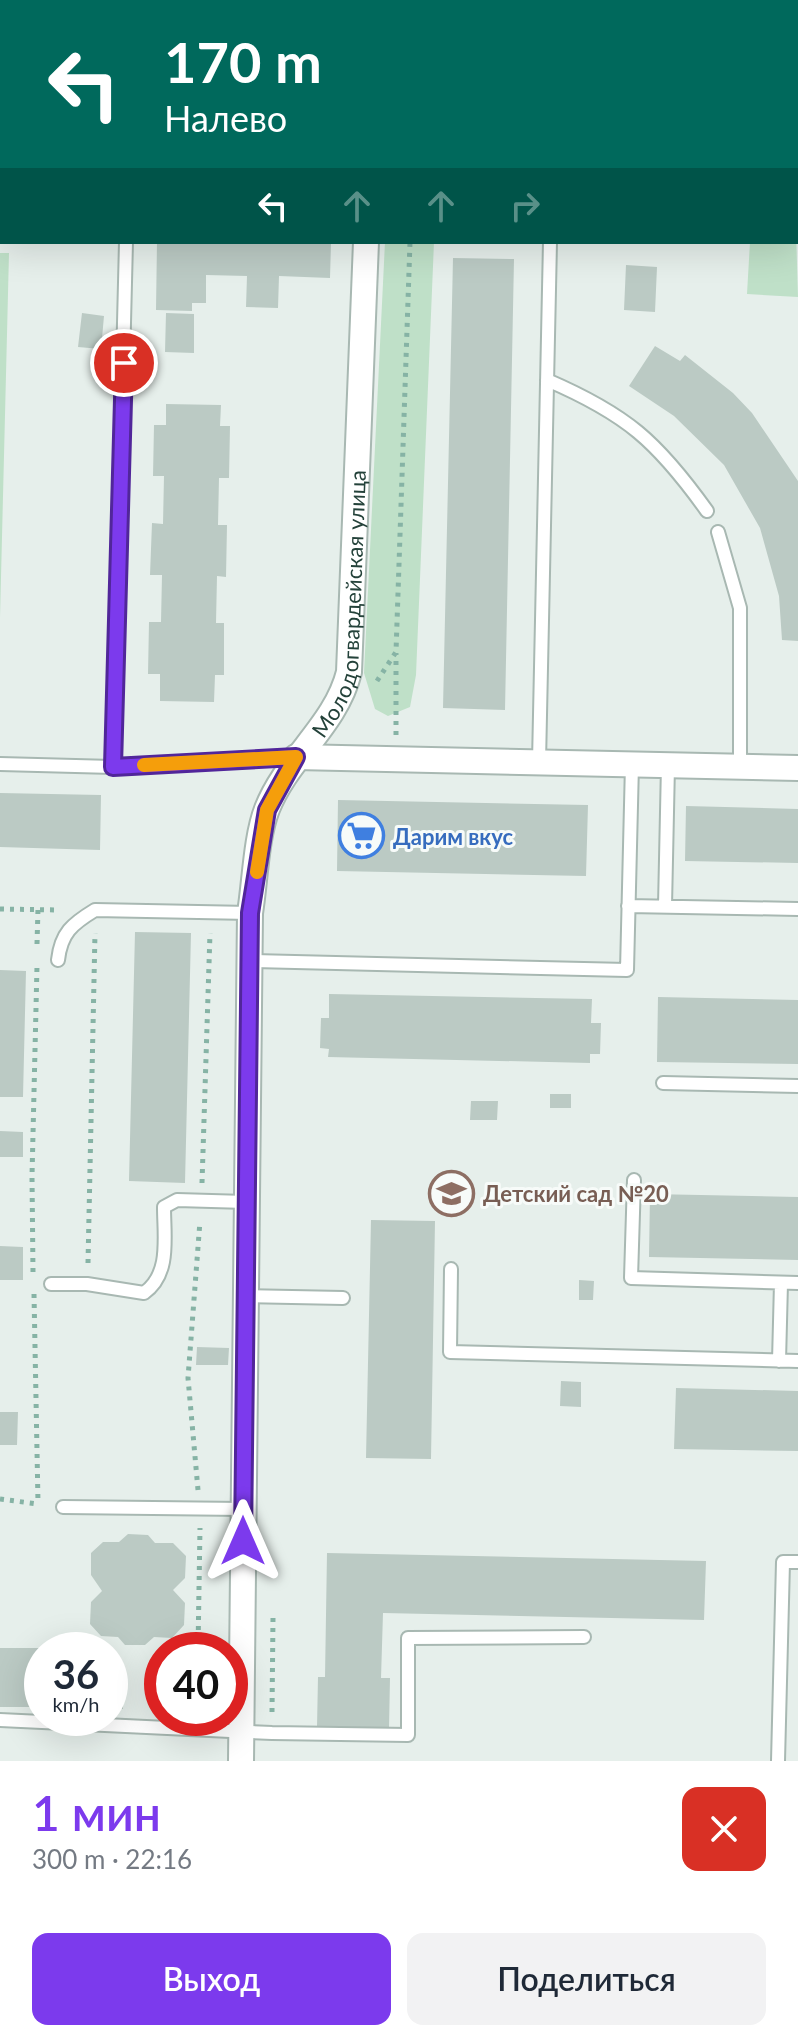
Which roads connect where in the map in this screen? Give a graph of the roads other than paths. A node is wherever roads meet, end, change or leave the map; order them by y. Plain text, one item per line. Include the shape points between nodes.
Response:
1 (126, 244) edge
2 (366, 244) edge
3 (550, 244) edge
4 (547, 380) junction
5 (707, 511) dead end
6 (718, 532) dead end
7 (296, 757) junction
8 (539, 762) junction
9 (0, 764) edge
10 (632, 764) junction
11 (668, 765) junction
12 (740, 766) junction
13 (113, 767) junction
14 (798, 768) edge
15 (628, 906) junction
16 (665, 906) junction
17 (798, 909) edge
18 (250, 913) junction
19 (58, 960) dead end
20 (249, 961) junction
21 (663, 1083) dead end
22 (798, 1086) edge
23 (634, 1180) dead end
24 (246, 1202) junction
25 (451, 1269) dead end
26 (781, 1283) junction
27 (798, 1283) edge
28 (51, 1284) dead end
29 (244, 1296) junction
30 (343, 1298) dead end
31 (779, 1361) junction
32 (798, 1361) edge
33 (63, 1507) road end
34 (243, 1509) junction
35 (798, 1562) edge
36 (242, 1632) edge
37 (584, 1637) dead end
38 (0, 1720) edge
39 (144, 1727) edge
40 (248, 1731) edge
41 (242, 1736) edge
42 (241, 1761) edge
43 (778, 1761) edge

1 - 13 lane
2 - 7 street, Молодогвардейская улица via 349,672 331,714
3 - 4 lane
4 - 5 lane via 601,403 640,431 673,462
4 - 8 lane
6 - 12 lane via 740,608
7 - 8 street
7 - 13 lane
7 - 18 street, Молодогвардейская улица via 267,810
8 - 10 street
9 - 13 lane
10 - 11 street
10 - 15 lane
11 - 12 street
11 - 16 lane
12 - 14 street
15 - 16 lane
15 - 20 lane via 627,970
16 - 17 lane
18 - 19 lane via 95,910 61,938
18 - 20 street, Молодогвардейская улица
20 - 24 street, Молодогвардейская улица
21 - 22 lane
23 - 26 lane via 631,1278
24 - 28 lane via 177,1200 164,1207 163,1267 155,1285 144,1293
24 - 29 street, Молодогвардейская улица
25 - 31 lane via 450,1352
26 - 27 lane
26 - 31 lane
29 - 30 lane
29 - 34 street, Молодогвардейская улица
31 - 32 lane
33 - 34 lane
34 - 36 street, Молодогвардейская улица
35 - 43 lane via 783,1562
37 - 40 lane via 408,1638 408,1735
38 - 39 lane
41 - 42 street, Молодогвардейская улица

